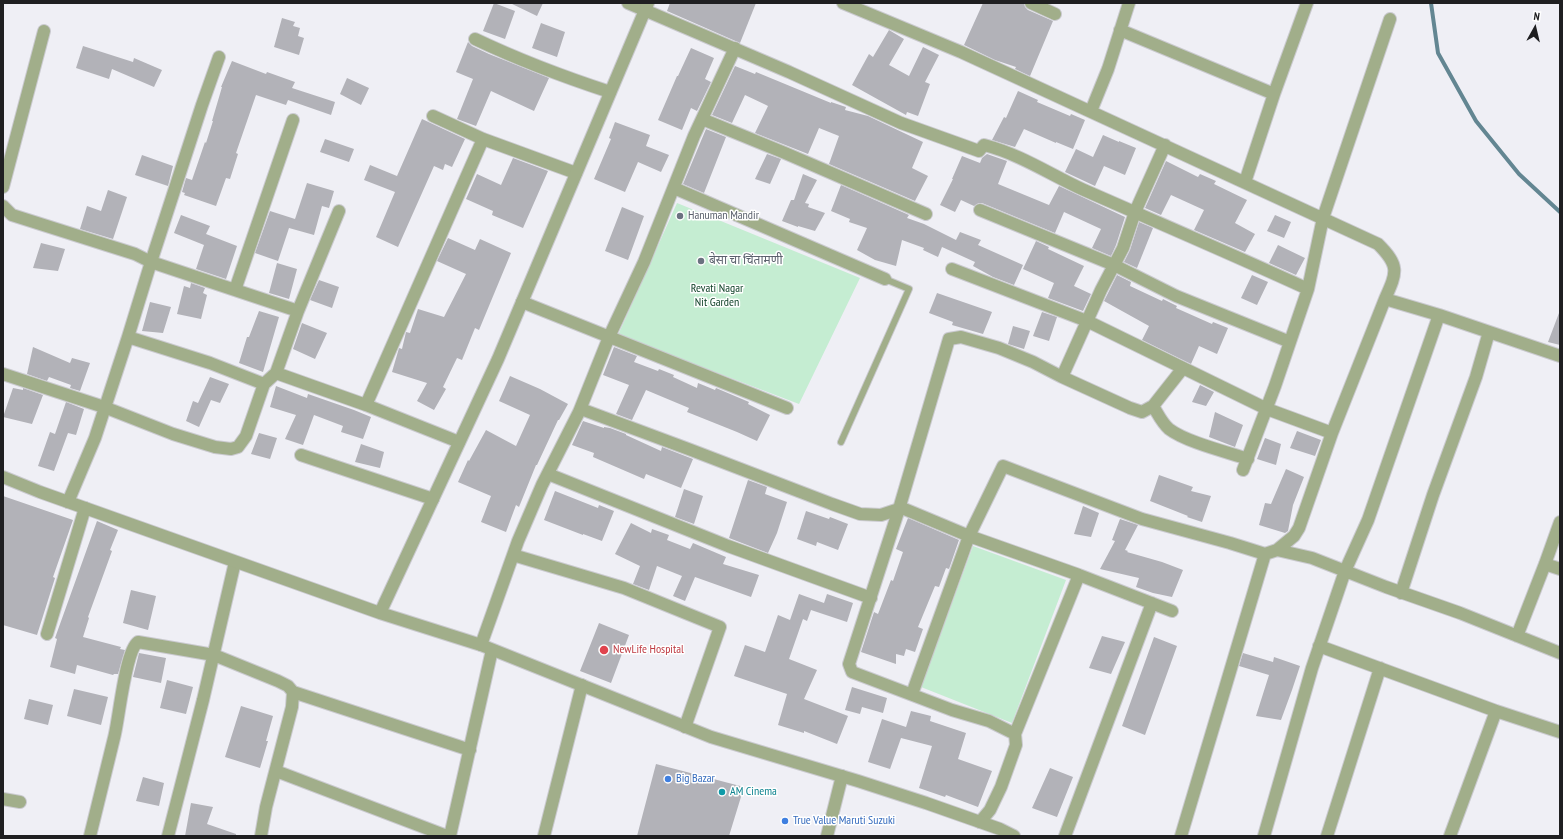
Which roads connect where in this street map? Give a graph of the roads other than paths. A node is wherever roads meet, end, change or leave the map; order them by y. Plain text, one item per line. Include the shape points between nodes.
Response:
1 (628, 3) edge
2 (843, 3) edge
3 (1031, 3) edge
4 (1130, 3) edge
5 (1307, 3) edge
6 (647, 6) edge
7 (1056, 14) dead end
8 (1390, 19) dead end
9 (1120, 30) junction
10 (44, 31) dead end
11 (475, 39) dead end
12 (735, 48) junction
13 (219, 57) dead end
14 (610, 92) junction
15 (1274, 94) junction
16 (1091, 111) junction
17 (433, 116) dead end
18 (702, 119) junction
19 (293, 120) dead end
20 (483, 139) junction
21 (1165, 145) junction
22 (576, 173) junction
23 (1245, 182) junction
24 (3, 188) edge
25 (674, 188) junction
26 (3, 206) edge
27 (980, 210) dead end
28 (339, 211) dead end
29 (1135, 212) junction
30 (926, 214) dead end
31 (1323, 218) junction
32 (150, 262) junction
33 (1114, 265) junction
34 (952, 269) dead end
35 (885, 279) joint
36 (1308, 289) junction
37 (235, 290) junction
38 (1385, 299) junction
39 (522, 302) junction
40 (298, 311) junction
41 (1439, 315) junction
42 (1087, 321) junction
43 (1489, 332) junction
44 (128, 337) junction
45 (608, 337) junction
46 (1290, 342) junction
47 (1560, 356) edge
48 (1183, 368) junction
49 (276, 373) junction
50 (3, 374) edge
51 (1062, 377) junction
52 (264, 384) junction
53 (366, 405) junction
54 (1153, 406) junction
55 (104, 407) junction
56 (787, 408) dead end
57 (1267, 408) junction
58 (581, 409) junction
59 (1332, 433) junction
60 (459, 442) junction
61 (841, 442) dead end
62 (300, 455) dead end
63 (1248, 459) junction
64 (1243, 470) dead end
65 (548, 474) junction
66 (3, 477) edge
67 (433, 499) junction
68 (68, 502) junction
69 (85, 508) junction
70 (899, 509) junction
71 (1560, 522) edge
72 (969, 536) junction
73 (1277, 550) junction
74 (1265, 554) junction
75 (513, 555) junction
76 (235, 562) junction
77 (1546, 564) junction
78 (1560, 569) edge
79 (1345, 571) junction
80 (1079, 575) junction
81 (1401, 592) junction
82 (871, 598) junction
83 (1152, 603) junction
84 (1172, 610) dead end
85 (380, 613) junction
86 (47, 634) dead end
87 (1517, 636) junction
88 (1319, 646) junction
89 (487, 647) junction
90 (1560, 653) edge
91 (214, 656) junction
92 (1380, 668) junction
93 (582, 685) junction
94 (293, 692) junction
95 (912, 694) junction
96 (1496, 711) junction
97 (685, 727) junction
98 (1560, 732) edge
99 (1015, 734) junction
100 (470, 750) junction
101 (276, 771) junction
102 (842, 776) junction
103 (3, 799) edge
104 (20, 802) dead end
105 (980, 822) junction
106 (90, 836) edge
107 (168, 836) edge
108 (261, 836) edge
109 (447, 836) edge
110 (450, 836) edge
111 (544, 836) edge
112 (827, 836) edge
113 (1014, 836) edge
114 (1065, 836) edge
115 (1181, 836) edge
116 (1265, 836) edge
117 (1327, 836) edge
118 (1450, 836) edge

1 - 6 street
2 - 16 street via 962,52
3 - 7 street
4 - 9 street
5 - 15 street
6 - 12 street
6 - 14 street
8 - 31 street
9 - 15 street
9 - 16 street
10 - 24 street
11 - 14 street via 516,59
12 - 18 street
12 - 29 street via 901,123 979,151 984,145 1011,154
13 - 32 street
14 - 22 street
15 - 23 street
16 - 21 street
17 - 20 street
18 - 25 street
18 - 30 street
19 - 37 street
20 - 22 street
20 - 53 street
21 - 23 street
21 - 29 street
22 - 39 street
23 - 31 street
25 - 35 street
25 - 45 street via 644,262
26 - 32 street via 12,215 135,254
27 - 33 street
28 - 40 street
29 - 33 street via 1123,248
29 - 36 street
31 - 36 street
31 - 38 street via 1378,244 1391,257 1395,268 1391,287
32 - 37 street
32 - 44 street
33 - 42 street
33 - 46 street via 1176,296
34 - 42 street
35 - 61 lane via 909,289
36 - 46 street
37 - 40 street
38 - 41 street
38 - 59 street
39 - 45 street
39 - 60 street
40 - 49 street
41 - 43 street
41 - 79 street via 1368,520
42 - 48 street
42 - 51 street
43 - 47 street
43 - 81 street via 1476,377
44 - 52 street via 210,363
44 - 55 street
45 - 56 street
45 - 58 street
46 - 57 street
48 - 54 street
48 - 57 street
49 - 52 street
49 - 53 street
50 - 55 street
51 - 54 street via 1142,412
51 - 70 street via 999,348 961,336 949,339
52 - 55 street via 246,436 238,447 231,449 215,447 173,434
53 - 60 street
54 - 63 street via 1169,429 1182,437
55 - 68 street via 95,438
57 - 59 street
57 - 63 street
58 - 65 street
58 - 70 street via 860,514 881,515
59 - 73 street via 1299,528 1294,536
60 - 67 street
62 - 67 street
63 - 64 street
65 - 75 street
65 - 82 street via 728,546
66 - 68 street
67 - 85 street
68 - 69 street
69 - 76 street
69 - 86 street
70 - 72 street via 902,508
70 - 82 street
71 - 77 street
72 - 74 street via 1003,466 1142,519
72 - 80 street
72 - 95 street
73 - 74 street
73 - 79 street via 1312,558
74 - 115 street
75 - 89 street
75 - 97 street via 624,588 720,627
76 - 85 street
76 - 91 street
77 - 78 street
77 - 87 street
79 - 81 street
79 - 88 street
80 - 83 street
80 - 99 street
81 - 87 street
82 - 95 street via 849,664 852,672
83 - 84 street
83 - 114 street
85 - 89 street
87 - 90 street
88 - 92 street
88 - 116 street
89 - 93 street
89 - 100 street
91 - 94 street via 278,680
91 - 106 street via 138,642 134,645 123,688 115,737
91 - 107 street
92 - 96 street
92 - 117 street
93 - 97 street
93 - 111 street
94 - 100 street
94 - 101 street via 292,707
95 - 99 street via 989,721
96 - 98 street
96 - 118 street
97 - 102 street
99 - 105 street via 1016,745 1001,787 990,810
100 - 110 street
101 - 108 street
101 - 109 street
102 - 105 street
102 - 112 street
103 - 104 street
105 - 113 street

